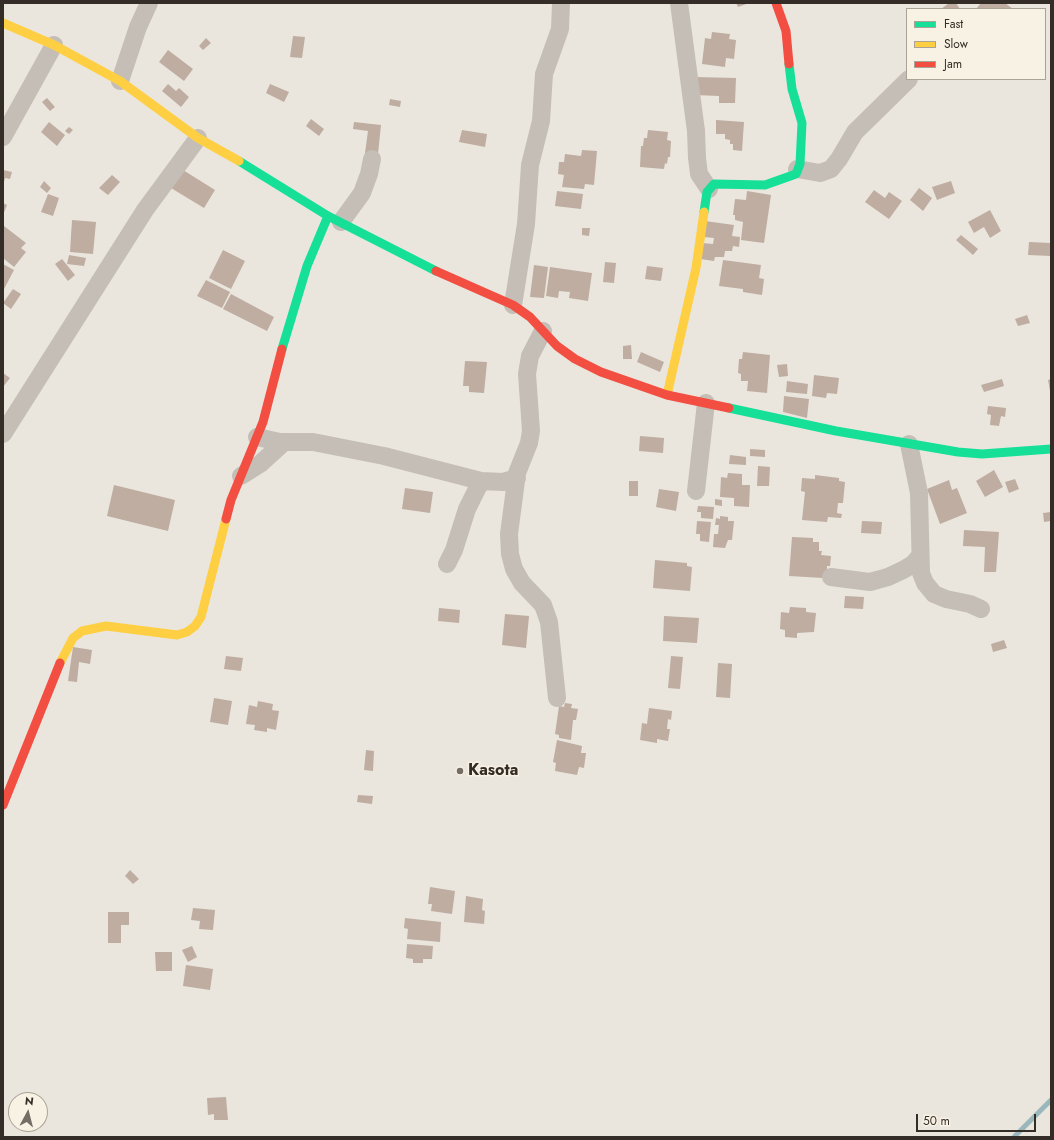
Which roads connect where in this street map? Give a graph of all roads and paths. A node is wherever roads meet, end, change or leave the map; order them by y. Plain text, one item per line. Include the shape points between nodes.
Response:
1 (149, 3) edge
2 (561, 3) edge
3 (679, 3) edge
4 (776, 3) edge
5 (3, 23) edge
6 (54, 45) junction
7 (909, 80) edge
8 (120, 81) junction
9 (3, 137) edge
10 (198, 138) junction
11 (372, 160) dead end
12 (798, 169) junction
13 (709, 189) junction
14 (334, 219) junction
15 (513, 305) junction
16 (543, 331) junction
17 (667, 395) junction
18 (706, 403) junction
19 (3, 434) edge
20 (257, 437) junction
21 (283, 443) junction
22 (909, 444) junction
23 (1051, 449) edge
24 (241, 476) junction
25 (516, 478) junction
26 (481, 481) junction
27 (696, 491) dead end
28 (920, 556) junction
29 (447, 564) dead end
30 (831, 577) dead end
31 (981, 609) dead end
32 (557, 698) dead end
33 (3, 805) edge

1 - 8 street
2 - 15 street via 560,29 544,74 541,121 530,165 526,224
3 - 13 street via 696,131 698,168 703,182
4 - 12 street via 786,31 792,89 802,123
5 - 6 street
6 - 8 street
6 - 9 street
7 - 12 street via 855,132 831,169 820,173
8 - 10 street
10 - 14 street
10 - 19 street via 146,210
11 - 14 street via 362,193
12 - 13 street via 791,177 765,185 723,182 714,184
13 - 17 street via 696,268
14 - 15 street via 437,272
14 - 20 street via 307,266
15 - 16 street via 530,317
16 - 17 street via 557,346 575,359 601,372
16 - 25 street via 530,356 527,374 530,437
17 - 18 street
18 - 22 street
18 - 27 street
20 - 21 street
20 - 24 street
21 - 24 street via 256,467
21 - 26 street via 313,442 376,454
22 - 23 street via 982,454
22 - 28 street via 919,493
24 - 33 street via 231,500 201,617 196,626 188,632 177,634 106,626 82,631 73,638 64,652
25 - 26 street via 503,482
25 - 32 street via 509,534 510,554 514,569 522,583 543,605 549,622
26 - 29 street
28 - 30 street via 903,570 870,582
28 - 31 street via 921,573 934,594

